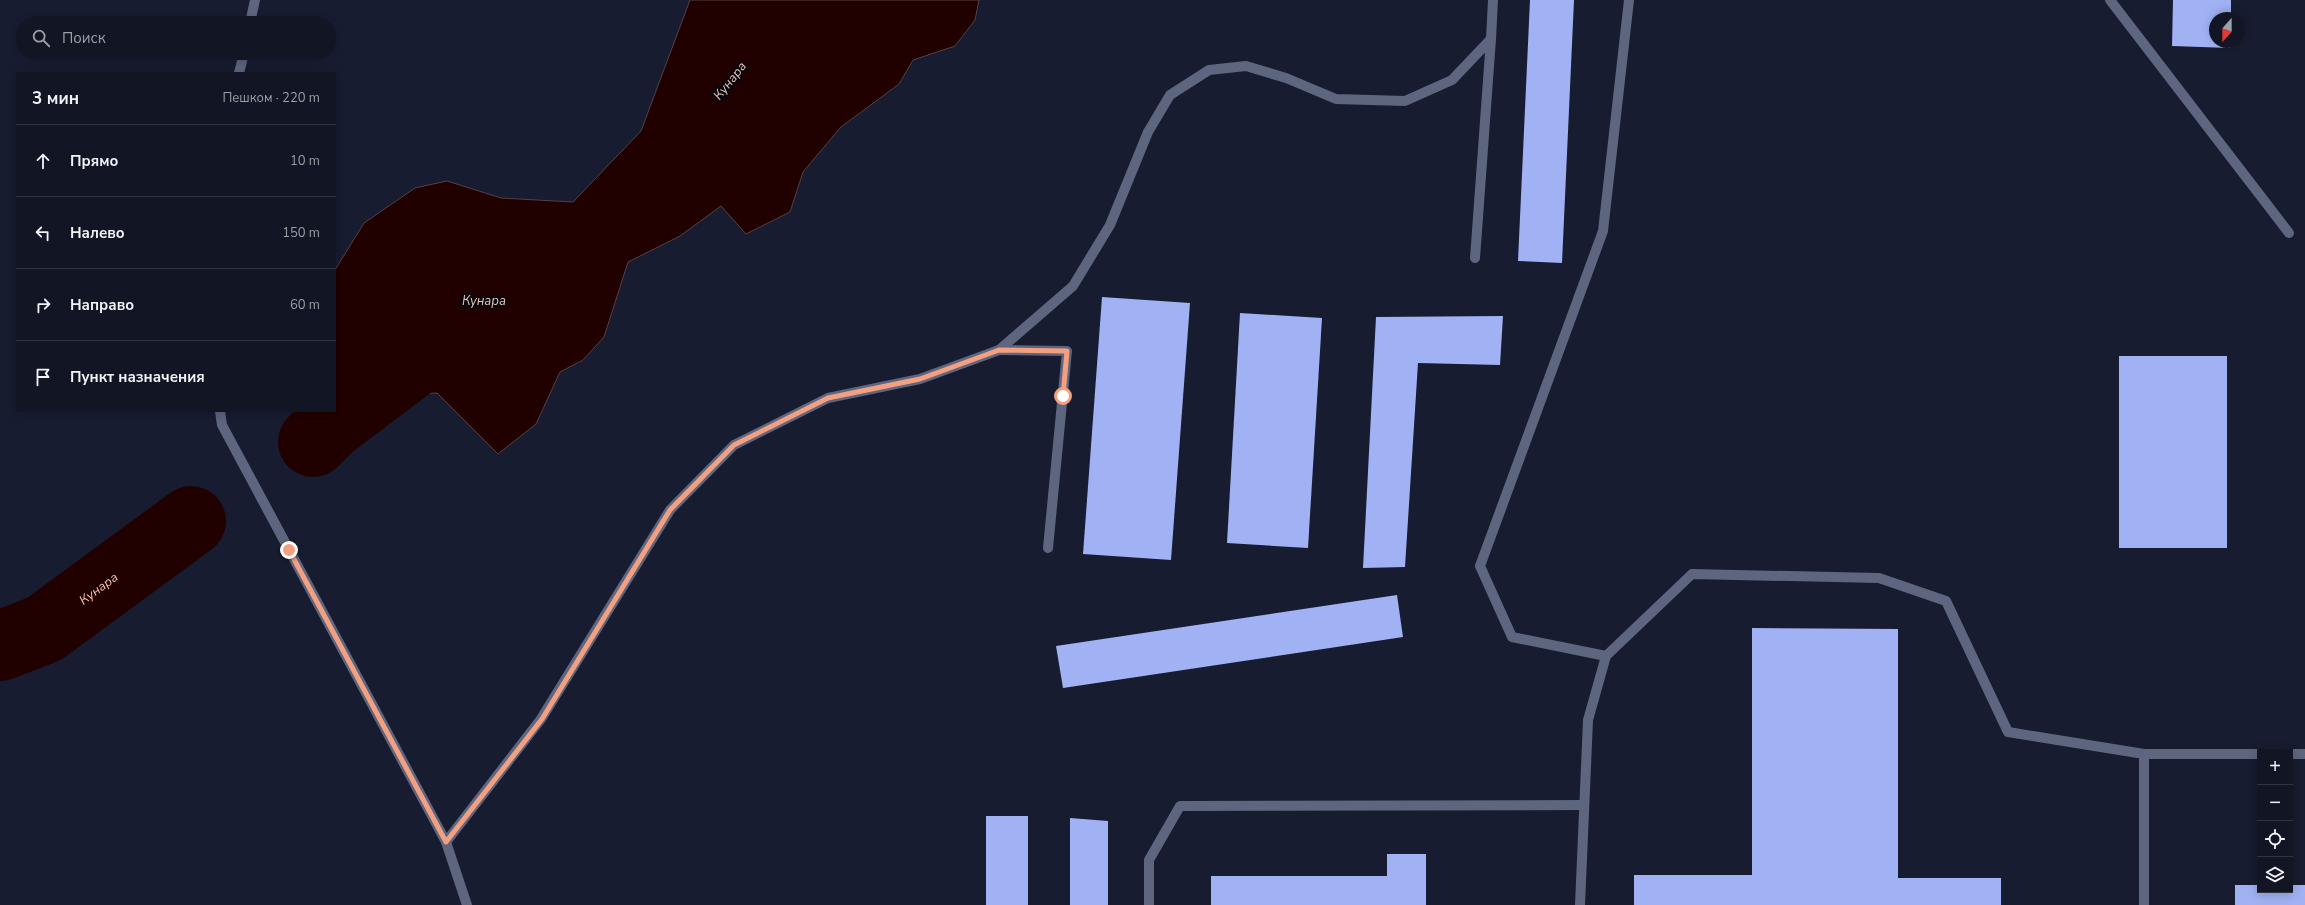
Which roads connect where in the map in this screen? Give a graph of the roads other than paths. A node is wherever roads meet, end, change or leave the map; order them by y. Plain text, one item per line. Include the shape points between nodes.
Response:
1 (255, 0) edge
2 (1493, 0) edge
3 (1629, 0) edge
4 (2110, 0) edge
5 (252, 16) edge
6 (1491, 39) junction
7 (243, 60) edge
8 (240, 72) edge
9 (2290, 233) dead end
10 (1475, 258) dead end
11 (999, 350) junction
12 (220, 412) edge
13 (1048, 548) dead end
14 (1606, 656) junction
15 (2144, 754) junction
16 (2257, 754) edge
17 (2293, 754) edge
18 (2305, 754) edge
19 (1584, 805) junction
20 (446, 842) junction
21 (467, 905) edge
22 (1149, 905) edge
23 (1580, 905) edge
24 (2144, 905) edge

1 - 5 street
2 - 6 street
3 - 14 street via 1603,231 1480,566 1512,637
4 - 9 street
6 - 10 street
6 - 11 street via 1452,80 1405,101 1336,99 1286,78 1246,66 1209,70 1170,95 1148,132 1110,225 1073,286
7 - 8 street
11 - 13 street via 1067,351
11 - 20 street via 920,379 828,398 734,445 670,510 542,719
12 - 20 street via 222,425
14 - 15 street via 1692,574 1879,578 1946,601 2008,732
14 - 19 street via 1588,720
15 - 16 street
15 - 24 street
17 - 18 street
19 - 22 street via 1180,806 1149,860
19 - 23 street
20 - 21 street

